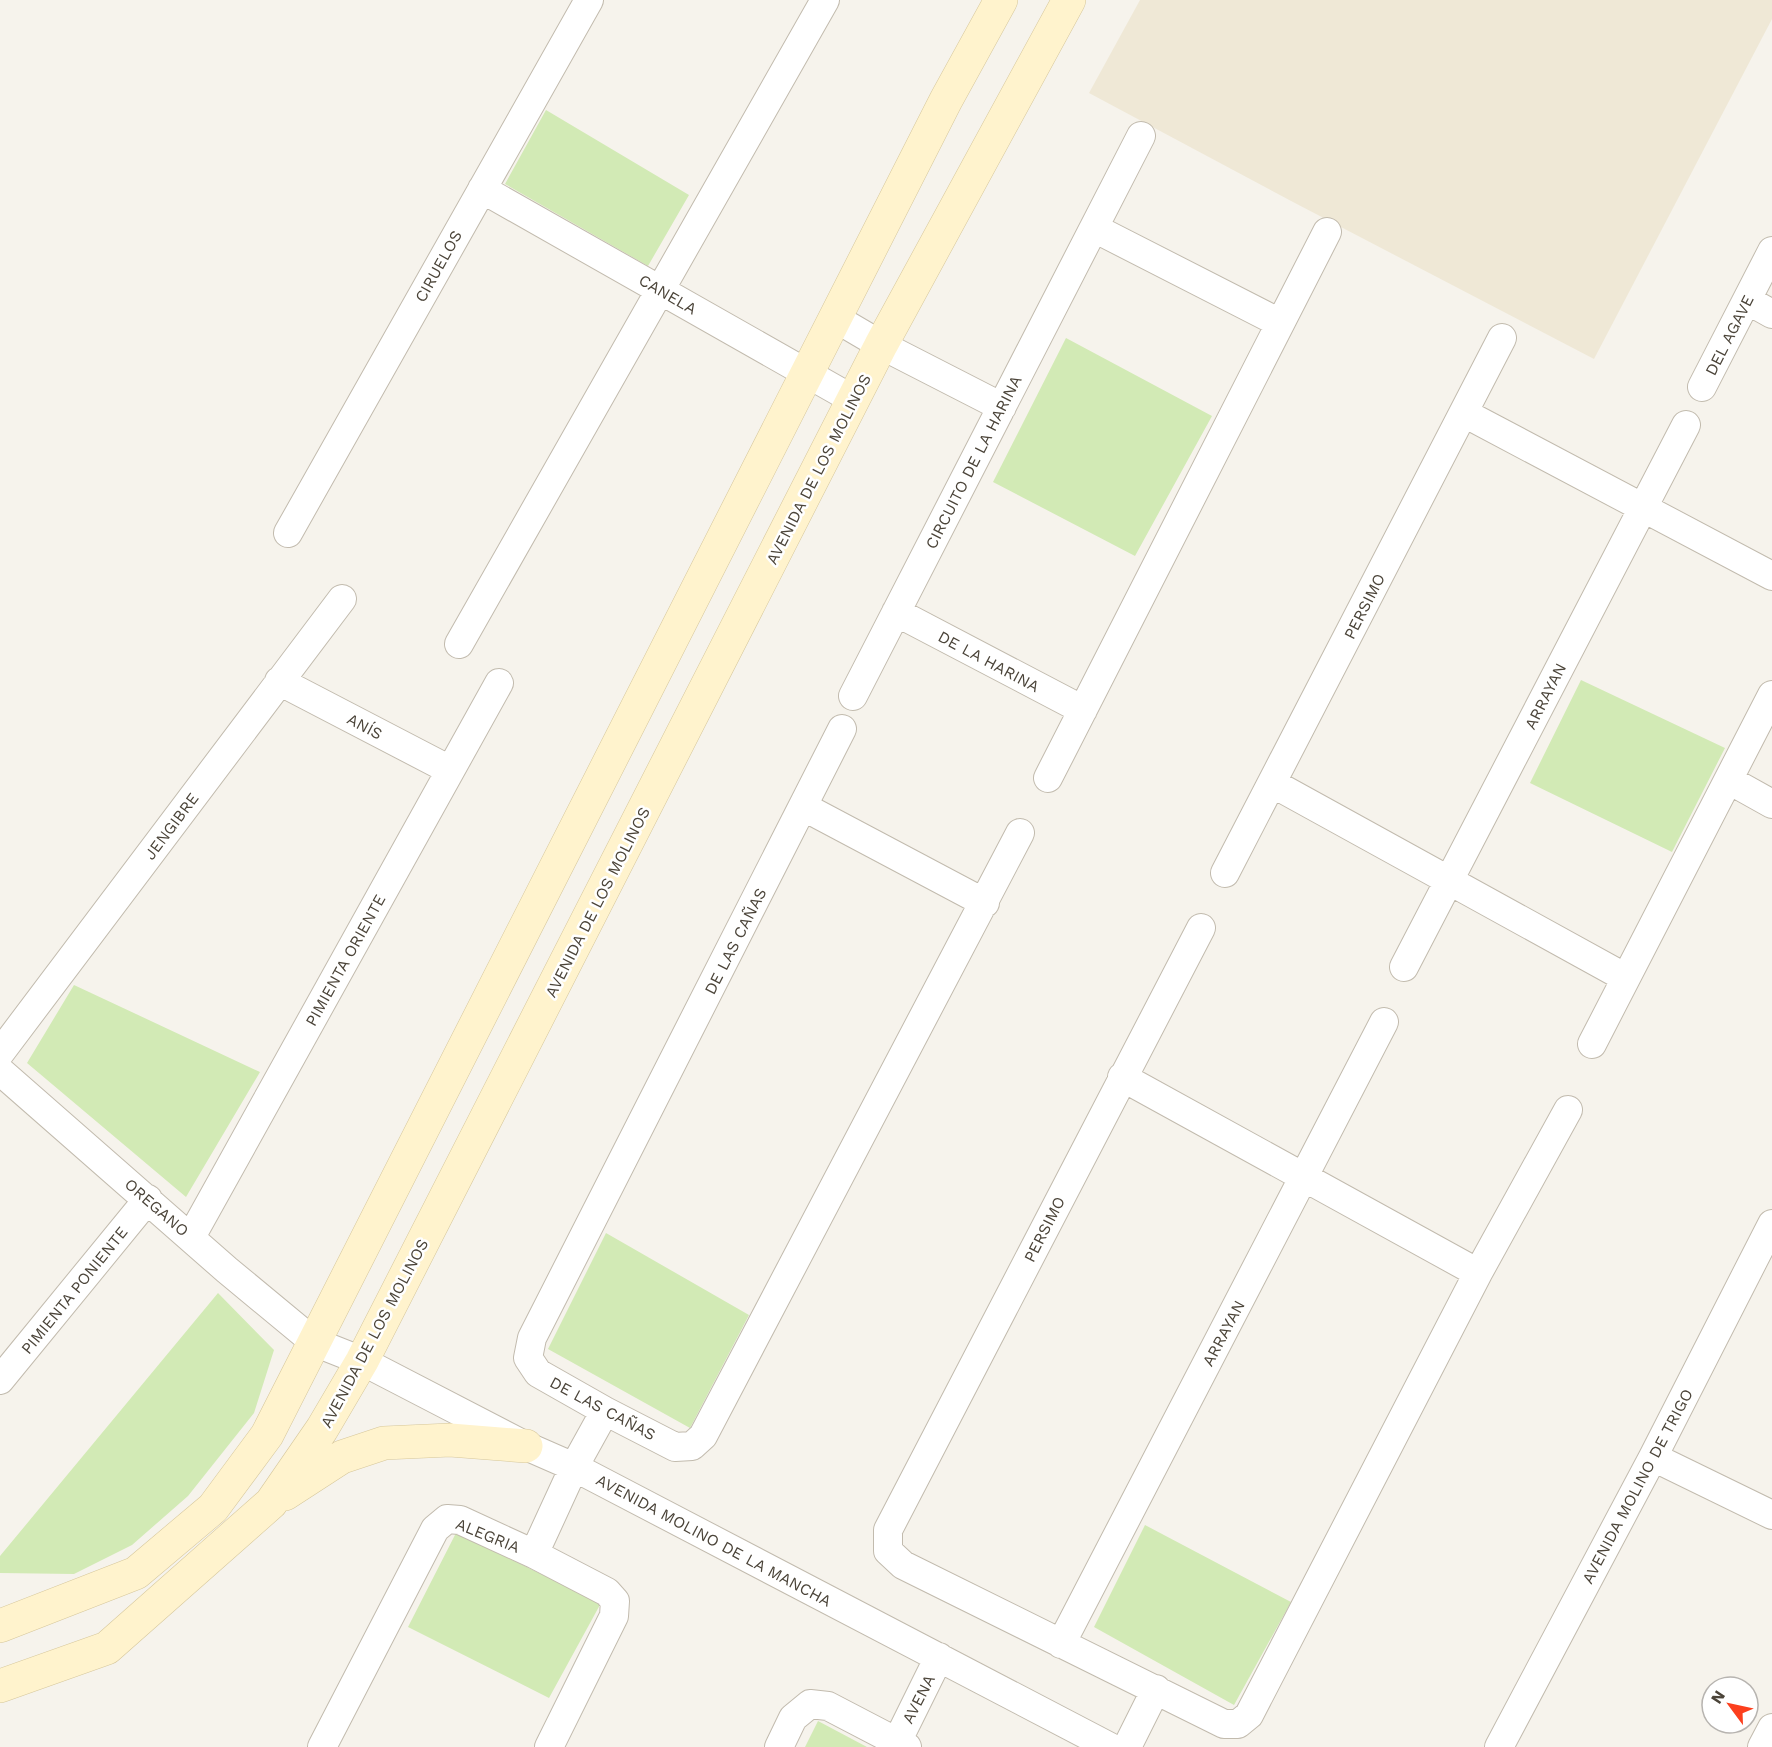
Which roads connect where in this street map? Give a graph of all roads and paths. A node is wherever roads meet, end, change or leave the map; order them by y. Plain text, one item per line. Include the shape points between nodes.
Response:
1 (589, 0) edge
2 (825, 0) edge
3 (1001, 0) edge
4 (1069, 0) edge
5 (1141, 136) dead end
6 (482, 189) junction
7 (1094, 228) junction
8 (1327, 232) dead end
9 (1772, 251) edge
10 (660, 290) junction
11 (1747, 300) junction
12 (1772, 314) edge
13 (835, 318) junction
14 (1280, 323) junction
15 (1502, 338) dead end
16 (881, 345) junction
17 (807, 373) junction
18 (1702, 387) dead end
19 (854, 400) junction
20 (1002, 407) junction
21 (1464, 413) junction
22 (1686, 425) dead end
23 (1642, 508) junction
24 (288, 533) dead end
25 (1772, 576) edge
26 (342, 599) dead end
27 (896, 612) junction
28 (459, 644) dead end
29 (279, 681) junction
30 (499, 683) dead end
31 (1772, 695) edge
32 (853, 696) dead end
33 (1083, 710) junction
34 (842, 729) dead end
35 (450, 770) junction
36 (1048, 778) dead end
37 (1729, 780) junction
38 (1272, 783) junction
39 (1772, 804) edge
40 (804, 807) junction
41 (1020, 833) dead end
42 (1225, 873) dead end
43 (1449, 880) junction
44 (985, 903) junction
45 (1201, 928) dead end
46 (1404, 967) dead end
47 (1626, 978) junction
48 (1384, 1022) dead end
49 (1592, 1044) dead end
50 (0, 1053) edge
51 (0, 1071) edge
52 (1122, 1077) junction
53 (1568, 1110) dead end
54 (1304, 1177) junction
55 (148, 1199) junction
56 (1772, 1224) edge
57 (191, 1237) junction
58 (1762, 1268) edge
59 (1479, 1273) junction
60 (314, 1342) junction
61 (362, 1361) junction
62 (0, 1380) edge
63 (605, 1411) junction
64 (526, 1446) junction
65 (1653, 1457) junction
66 (574, 1467) junction
67 (271, 1503) junction
68 (1772, 1515) edge
69 (534, 1554) junction
70 (0, 1626) edge
71 (1061, 1644) junction
72 (939, 1657) junction
73 (0, 1686) edge
74 (1156, 1689) junction
75 (1772, 1728) edge
76 (902, 1744) edge
77 (322, 1747) edge
78 (549, 1747) edge
79 (778, 1747) edge
80 (1110, 1747) edge
81 (1127, 1747) edge
82 (1499, 1747) edge
83 (1762, 1747) edge

1 - 6 street, CIRUELOS
2 - 10 street
3 - 13 street
4 - 16 street, AVENIDA DE LOS MOLINOS
5 - 7 street, CIRCUITO DE LA HARINA
6 - 10 street, CANELA
6 - 24 street, CIRUELOS
7 - 14 street
7 - 20 street, CIRCUITO DE LA HARINA
8 - 14 street
9 - 11 street, DEL AGAVE
10 - 17 street, CANELA
10 - 28 street
11 - 12 street
11 - 18 street, DEL AGAVE
13 - 16 street
13 - 17 street
14 - 33 street
15 - 21 street, PERSIMO
16 - 19 street, AVENIDA DE LOS MOLINOS
16 - 20 street
17 - 19 street, CANELA
17 - 60 street
19 - 61 street, AVENIDA DE LOS MOLINOS
20 - 27 street, CIRCUITO DE LA HARINA
21 - 23 street
21 - 38 street, PERSIMO
22 - 23 street, ARRAYAN
23 - 25 street
23 - 43 street, ARRAYAN
26 - 29 street, JENGIBRE
27 - 32 street, CIRCUITO DE LA HARINA
27 - 33 street, DE LA HARINA
29 - 35 street, ANÍS
29 - 50 street, JENGIBRE
30 - 35 street, PIMIENTA ORIENTE
31 - 37 street
33 - 36 street
34 - 40 street, DE LAS CAÑAS
35 - 57 street, PIMIENTA ORIENTE
37 - 39 street
37 - 47 street
38 - 42 street, PERSIMO
38 - 43 street
40 - 44 street
40 - 63 street, DE LAS CAÑAS via 532,1338 528,1358 538,1373
41 - 44 street, DE LAS CAÑAS
43 - 46 street, ARRAYAN
43 - 47 street
44 - 63 street, DE LAS CAÑAS via 704,1436 692,1446 675,1447
45 - 52 street, PERSIMO
47 - 49 street
48 - 54 street, ARRAYAN
51 - 55 street, OREGANO
52 - 54 street
52 - 71 street, PERSIMO via 888,1530 888,1551 903,1565
53 - 59 street
54 - 59 street
54 - 71 street, ARRAYAN
55 - 57 street, OREGANO
55 - 62 street, PIMIENTA PONIENTE
56 - 58 street, AVENIDA MOLINO DE TRIGO
57 - 60 street, OREGANO
58 - 65 street, AVENIDA MOLINO DE TRIGO
59 - 74 street via 1249,1715 1238,1724 1224,1724
60 - 61 street, AVENIDA MOLINO DE LA MANCHA
60 - 70 street via 267,1434 213,1508 136,1573
61 - 64 street, AVENIDA MOLINO DE LA MANCHA
61 - 67 street, AVENIDA DE LOS MOLINOS via 322,1429
63 - 66 street
64 - 66 street, AVENIDA MOLINO DE LA MANCHA
64 - 67 street via 450,1440 384,1443 342,1457
65 - 68 street
65 - 82 street, AVENIDA MOLINO DE TRIGO
66 - 69 street
66 - 72 street, AVENIDA MOLINO DE LA MANCHA
67 - 73 street, AVENIDA DE LOS MOLINOS via 107,1648
69 - 77 street, ALEGRIA via 460,1520 447,1519 435,1529
69 - 78 street, ALEGRIA via 607,1592 615,1601 614,1616
71 - 74 street
72 - 76 street, AVENA
72 - 80 street, AVENIDA MOLINO DE LA MANCHA
74 - 81 street
75 - 83 street
76 - 79 street, AVENA via 828,1706 810,1704 793,1718

